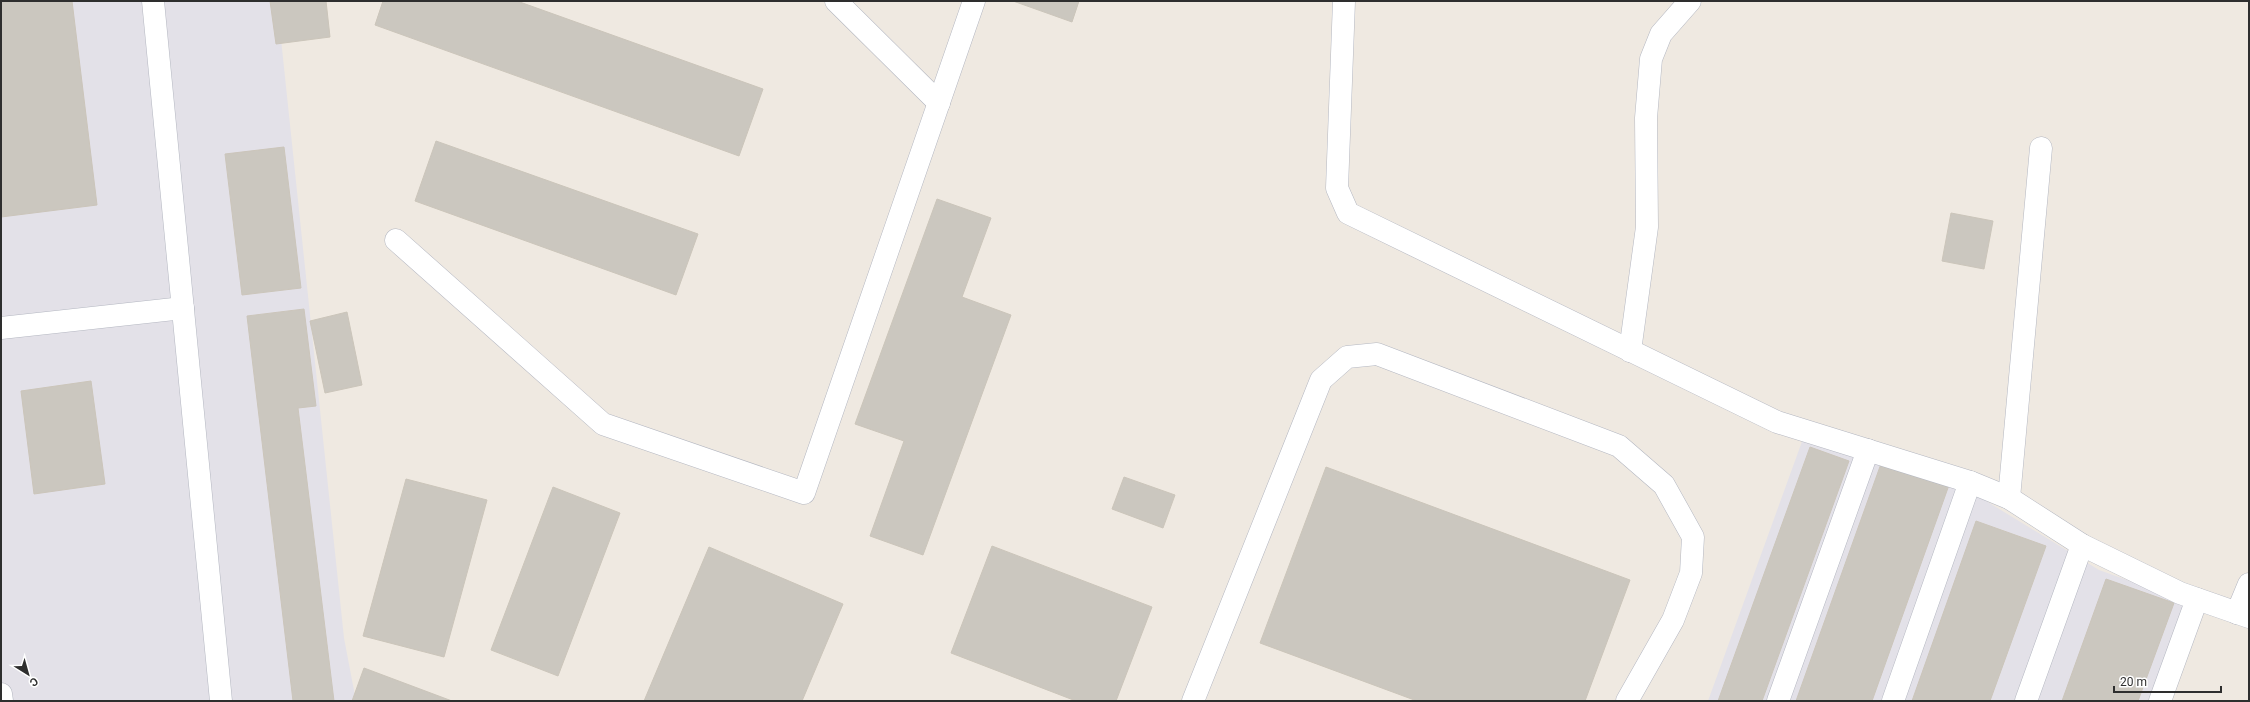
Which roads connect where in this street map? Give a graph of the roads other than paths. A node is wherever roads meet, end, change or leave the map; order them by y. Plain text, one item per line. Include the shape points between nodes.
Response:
1 (153, 1) edge
2 (836, 1) edge
3 (974, 1) edge
4 (1344, 1) edge
5 (1690, 1) edge
6 (939, 103) junction
7 (2042, 148) dead end
8 (396, 240) dead end
9 (183, 308) junction
10 (1, 328) edge
11 (1630, 351) junction
12 (1868, 450) junction
13 (1970, 482) junction
14 (2009, 498) junction
15 (2082, 545) junction
16 (2249, 584) edge
17 (2197, 599) junction
18 (2243, 615) edge
19 (1, 694) edge
20 (2, 701) edge
21 (221, 701) edge
22 (1193, 701) edge
23 (1627, 701) edge
24 (1778, 701) edge
25 (1893, 701) edge
26 (2026, 701) edge
27 (2160, 701) edge

1 - 9 lane
2 - 6 lane
3 - 6 lane
4 - 11 lane via 1337,188 1348,213
5 - 11 lane via 1661,34 1651,59 1646,118 1647,226
6 - 8 lane via 804,493 603,424
7 - 14 lane
9 - 10 lane
9 - 21 lane
11 - 12 lane via 1777,422
12 - 13 lane
12 - 24 lane
13 - 14 lane
13 - 25 lane
14 - 15 lane
15 - 17 lane
15 - 26 lane
16 - 18 lane
17 - 18 lane
17 - 27 lane
19 - 20 lane
22 - 23 lane via 1321,380 1347,357 1377,354 1619,446 1664,485 1693,537 1691,572 1673,620

